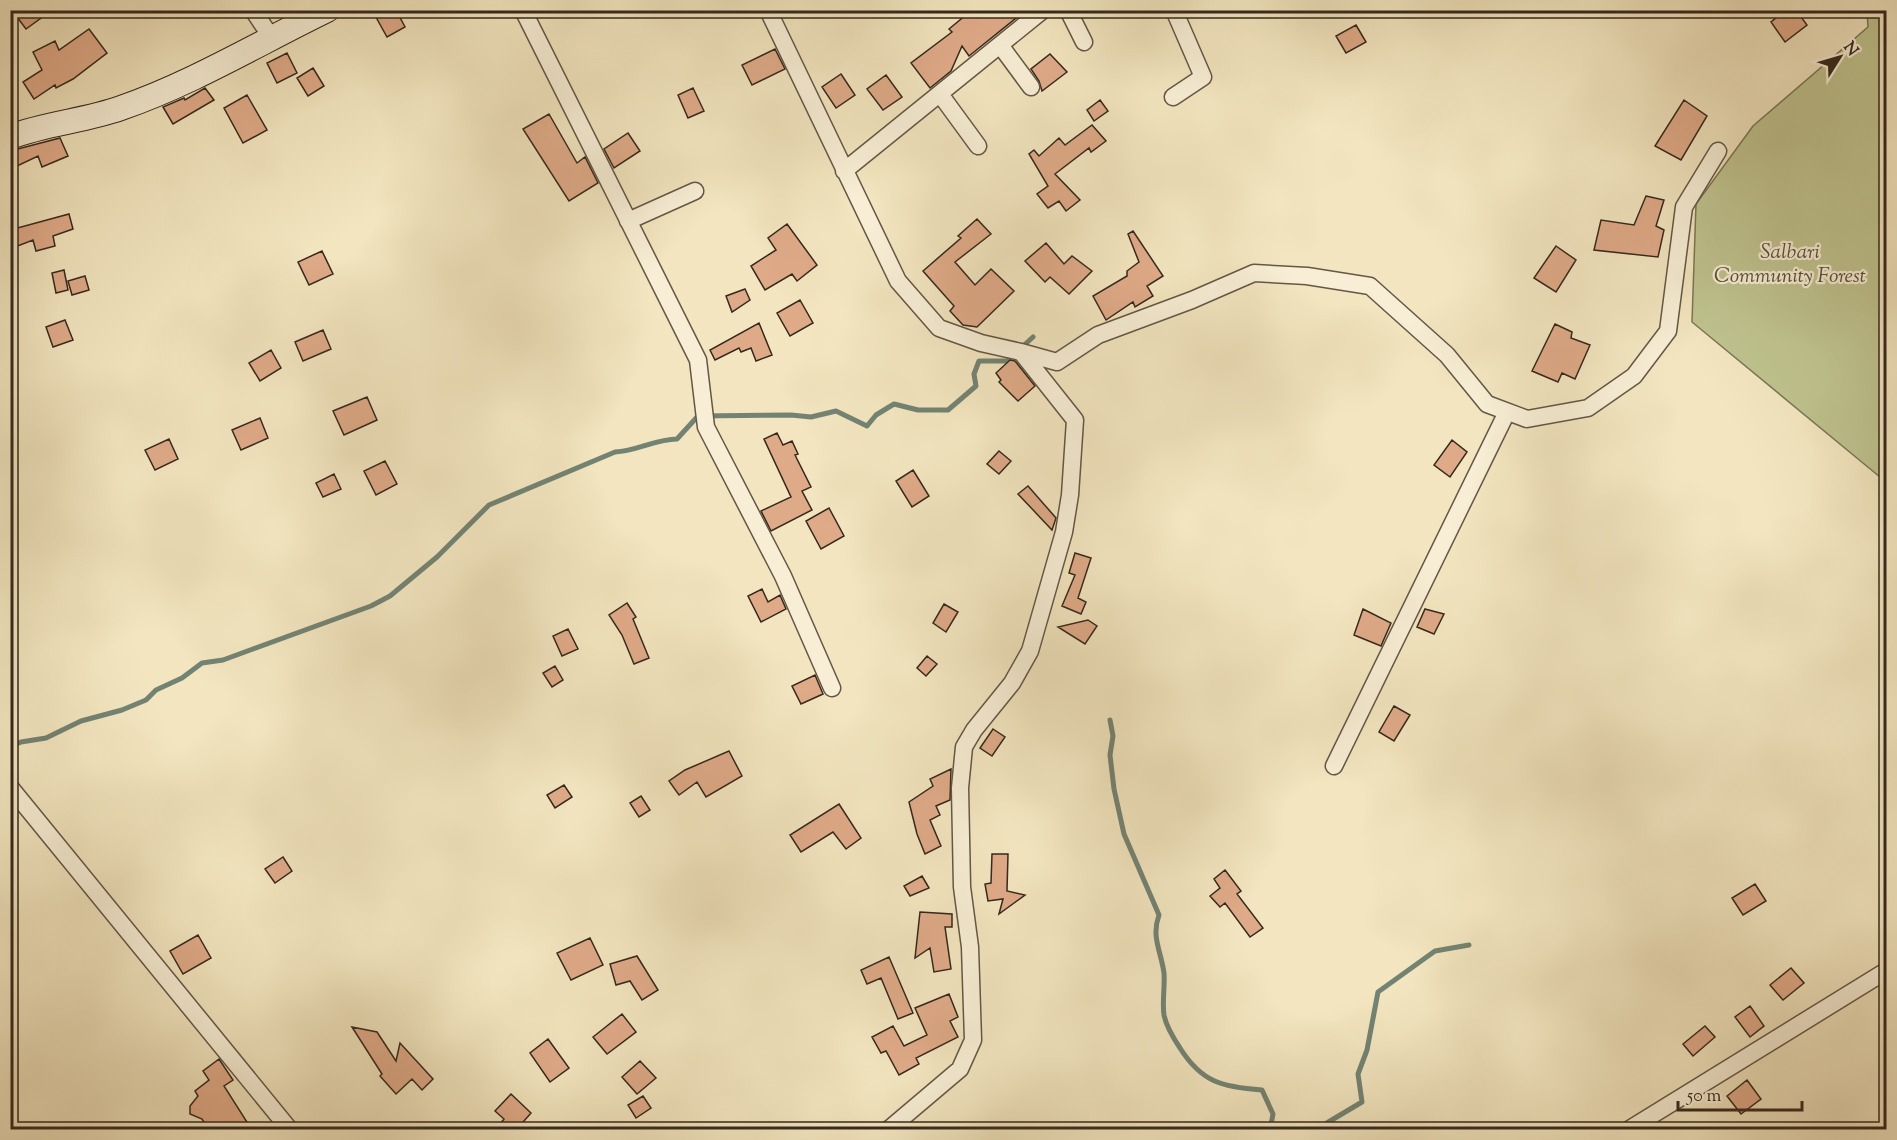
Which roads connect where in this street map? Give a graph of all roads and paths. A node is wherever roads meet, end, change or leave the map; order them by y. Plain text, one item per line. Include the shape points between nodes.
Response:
1 (253, 10) edge
2 (327, 10) edge
3 (523, 10) edge
4 (768, 10) edge
5 (1043, 10) edge
6 (1068, 10) edge
7 (1174, 10) edge
8 (271, 37) junction
9 (1084, 42) dead end
10 (1000, 45) junction
11 (1031, 87) dead end
12 (940, 94) junction
13 (1173, 97) dead end
14 (10, 137) edge
15 (978, 146) dead end
16 (1718, 152) dead end
17 (844, 171) junction
18 (694, 191) dead end
19 (628, 220) junction
20 (1021, 352) junction
21 (1507, 412) junction
22 (832, 688) dead end
23 (1334, 766) dead end
24 (10, 787) edge
25 (1887, 971) edge
26 (290, 1130) edge
27 (888, 1130) edge
28 (1628, 1130) edge

1 - 8 street
2 - 8 street
3 - 19 street
4 - 17 street
5 - 10 street
6 - 9 street
7 - 13 street via 1203,77
8 - 14 street via 239,56 119,109
10 - 11 street
10 - 12 street
12 - 15 street
12 - 17 street
16 - 21 street via 1684,207 1668,331 1634,375 1588,408 1527,419
17 - 20 street via 898,280 939,328
18 - 19 street
19 - 22 street via 698,360 706,427 783,576
20 - 21 street via 1057,362 1098,335 1254,273 1307,276 1370,286 1447,355 1487,404
20 - 27 street via 1075,420 1070,495 1049,591 1030,651 1012,683 964,747 960,788 962,876 970,947 973,1040 960,1069
21 - 23 street
24 - 26 street
25 - 28 street

